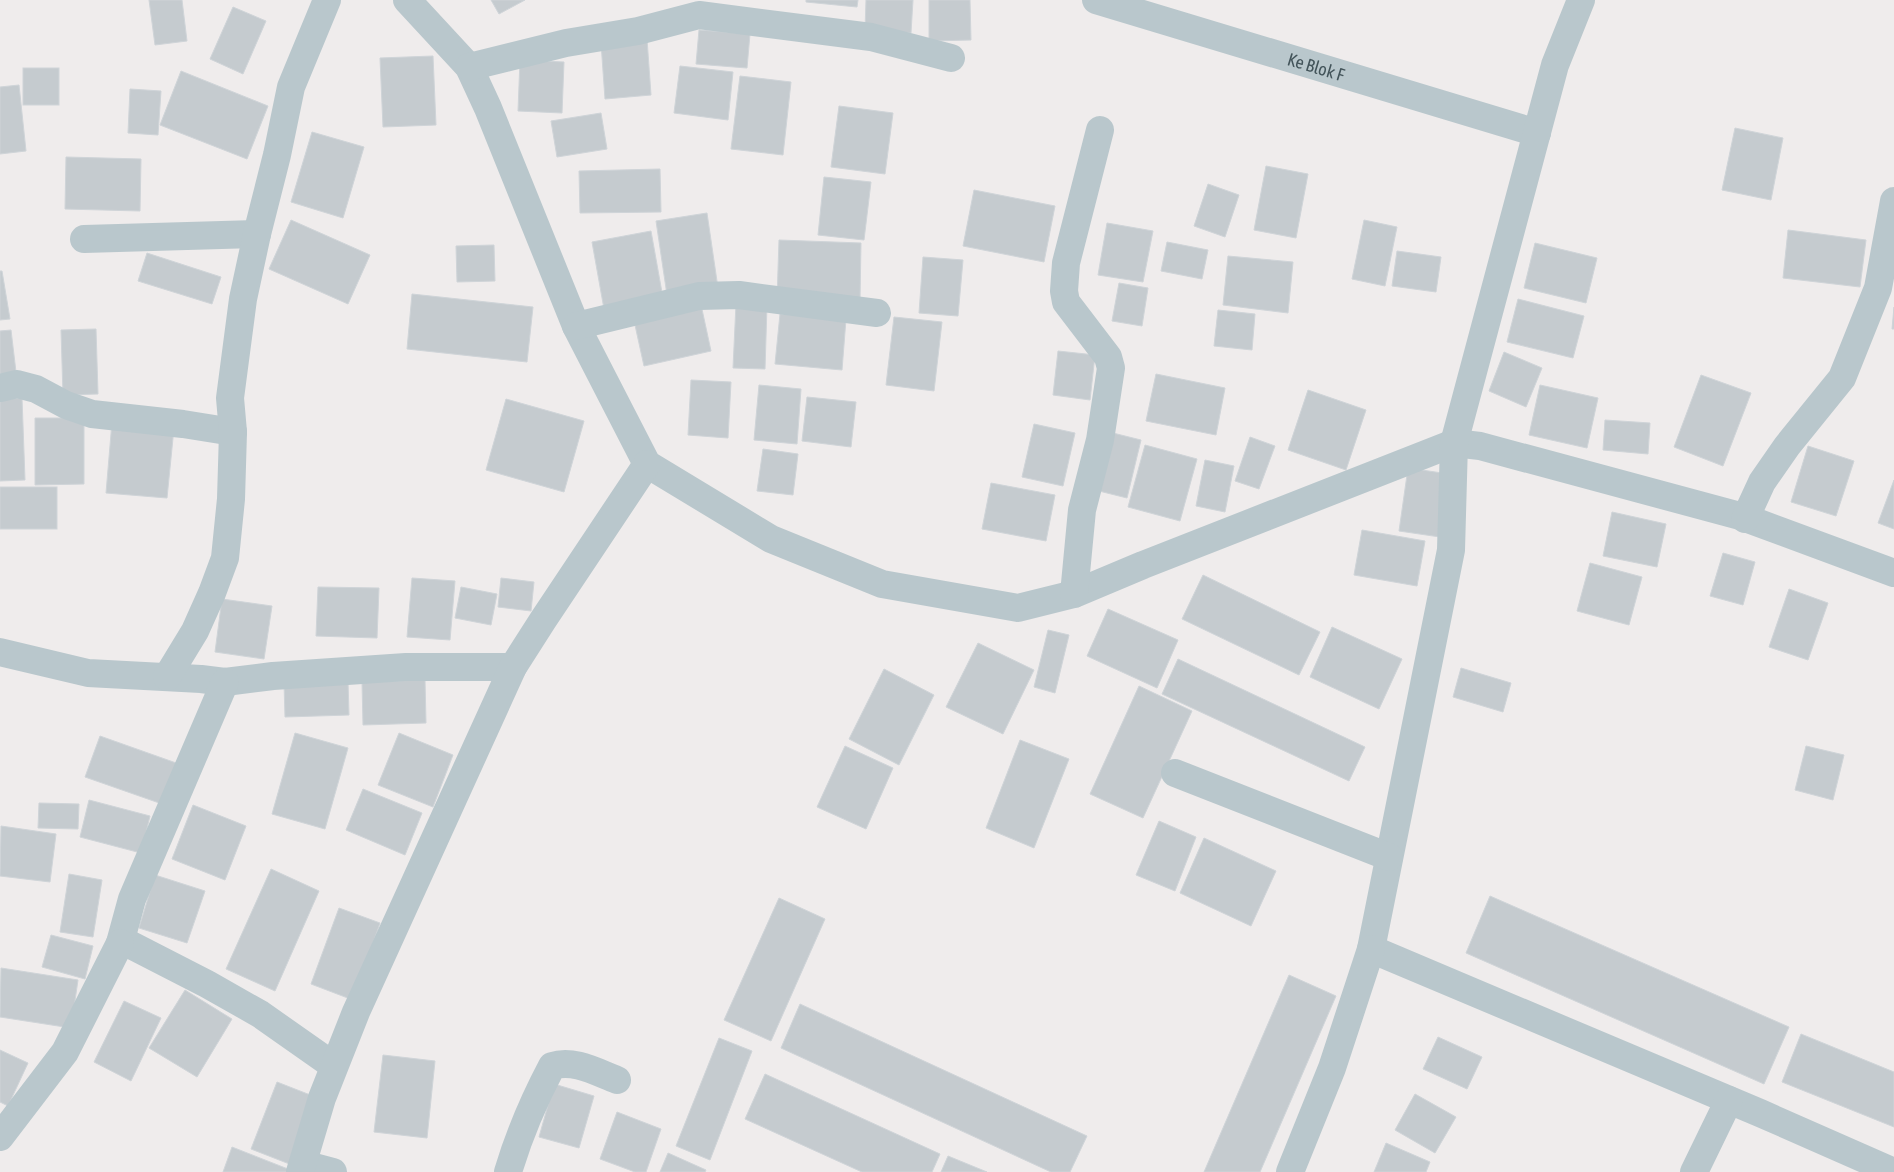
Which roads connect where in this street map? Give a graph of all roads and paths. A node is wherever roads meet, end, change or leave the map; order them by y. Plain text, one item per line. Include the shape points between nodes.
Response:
1 (327, 0) edge
2 (407, 0) edge
3 (1096, 0) edge
4 (1582, 0) edge
5 (951, 58) dead end
6 (470, 67) junction
7 (1100, 130) dead end
8 (1536, 133) junction
9 (1894, 201) edge
10 (257, 234) junction
11 (84, 239) dead end
12 (877, 313) dead end
13 (576, 326) junction
14 (0, 388) edge
15 (233, 432) junction
16 (1454, 443) junction
17 (647, 464) junction
18 (1745, 519) junction
19 (1894, 573) edge
20 (1074, 594) junction
21 (0, 652) edge
22 (513, 667) junction
23 (167, 677) junction
24 (225, 682) junction
25 (1175, 773) dead end
26 (1389, 857) junction
27 (120, 943) junction
28 (1371, 949) junction
29 (334, 1066) junction
30 (617, 1080) dead end
31 (1728, 1100) junction
32 (0, 1137) edge
33 (301, 1168) edge
34 (333, 1172) edge
35 (508, 1172) edge
36 (1290, 1172) edge
37 (1694, 1172) edge
38 (1894, 1172) edge

1 - 10 street via 291,87
2 - 6 street
3 - 8 street, Ke Blok F
4 - 8 street via 1555,65
5 - 6 street via 871,37 699,15
6 - 13 street
7 - 20 street via 1066,264 1064,291 1066,302 1108,357 1111,368 1100,440 1082,510
8 - 16 street
9 - 18 street via 1878,288 1842,378 1762,482
10 - 11 street
10 - 15 street via 243,299 230,398
12 - 13 street via 739,295 699,296
13 - 17 street
14 - 15 street via 17,384 36,389 66,406 92,414
15 - 23 street via 225,558 194,631
16 - 18 street via 1480,446
16 - 20 street
16 - 26 street via 1451,550
17 - 20 street via 770,539 882,584 1018,608
17 - 22 street
18 - 19 street
21 - 23 street via 88,673
22 - 24 street via 406,667
22 - 29 street
23 - 24 street
24 - 27 street via 132,899
25 - 26 street
26 - 28 street
27 - 29 street via 131,945 245,1006
27 - 32 street via 65,1052
28 - 31 street
28 - 36 street via 1332,1068
29 - 33 street
30 - 35 street via 574,1064 552,1066 533,1101
31 - 37 street
31 - 38 street
33 - 34 street

